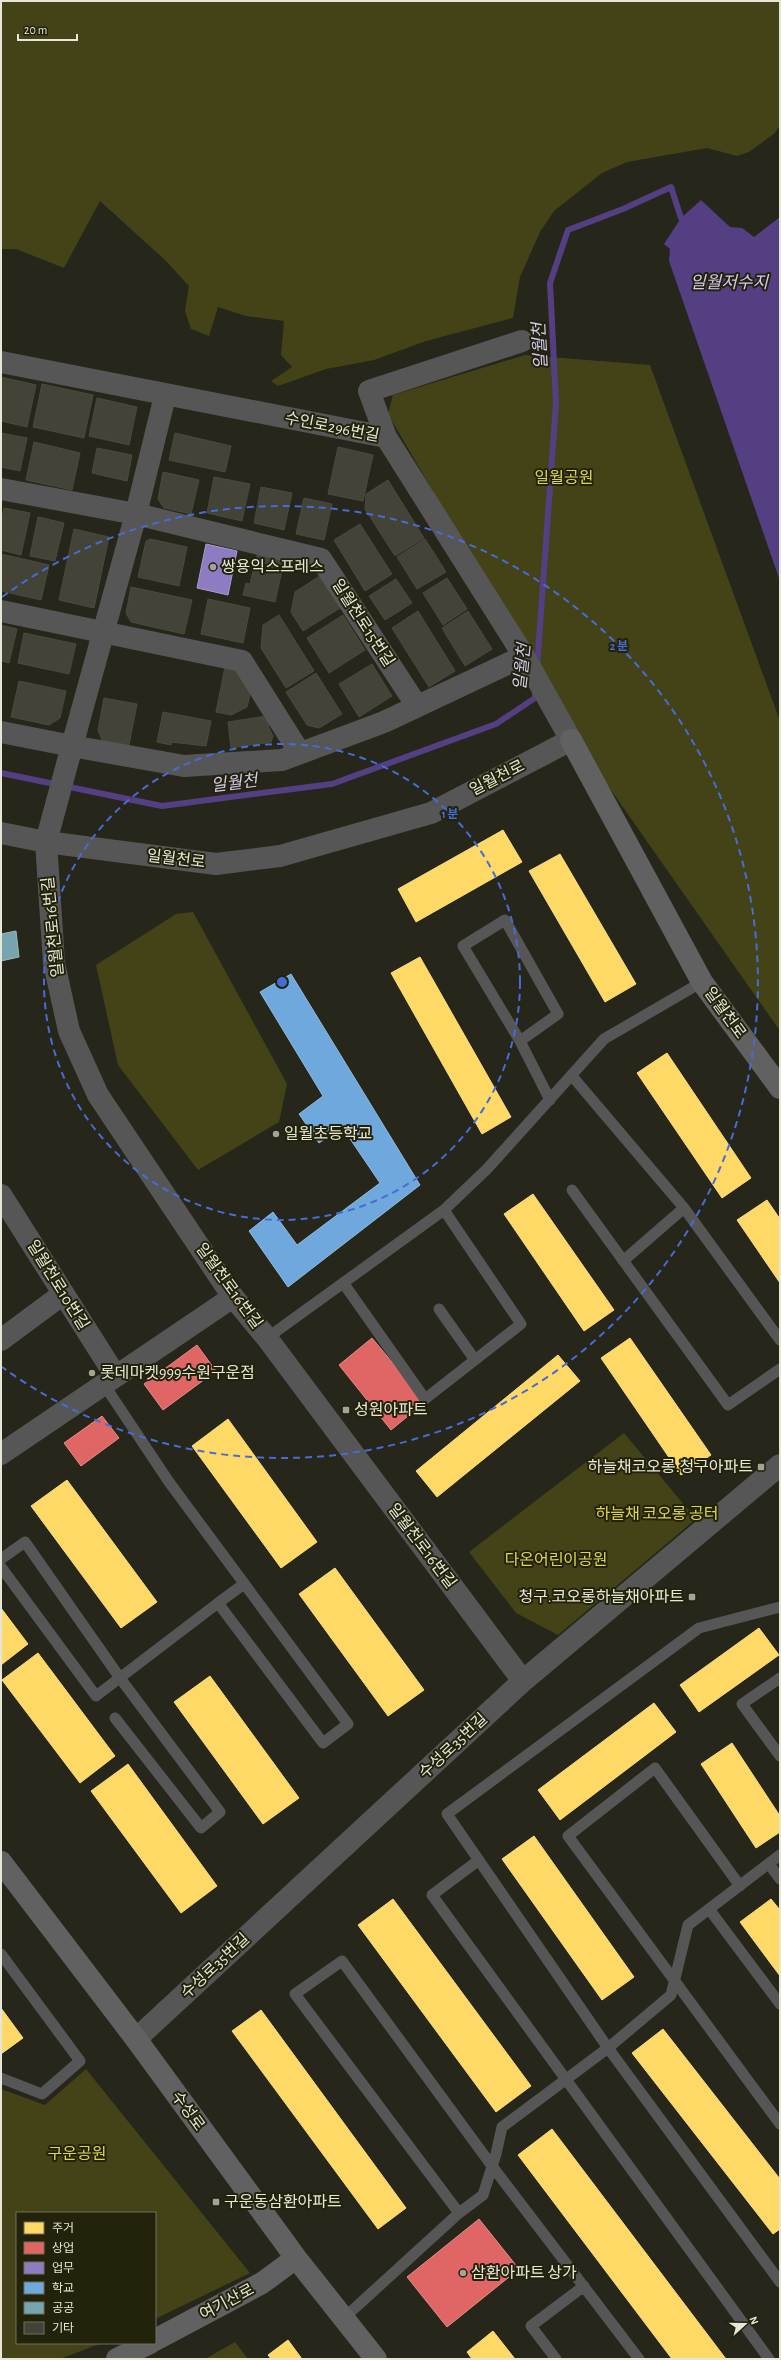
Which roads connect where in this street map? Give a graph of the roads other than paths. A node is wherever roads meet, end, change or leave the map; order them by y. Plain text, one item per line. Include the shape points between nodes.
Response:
1 (522, 341) dead end
2 (1, 362) edge
3 (165, 396) junction
4 (386, 437) junction
5 (1, 489) edge
6 (136, 514) junction
7 (1, 611) edge
8 (103, 631) junction
9 (524, 656) junction
10 (417, 706) junction
11 (1, 732) edge
12 (571, 740) junction
13 (72, 746) junction
14 (300, 753) junction
15 (1, 833) edge
16 (46, 842) junction
17 (702, 982) junction
18 (520, 1041) junction
19 (572, 1076) junction
20 (780, 1088) edge
21 (550, 1100) junction
22 (572, 1190) dead end
23 (4, 1208) edge
24 (684, 1208) junction
25 (444, 1210) junction
26 (623, 1261) junction
27 (344, 1284) junction
28 (63, 1294) junction
29 (233, 1297) junction
30 (439, 1309) dead end
31 (267, 1338) junction
32 (1, 1340) edge
33 (780, 1340) edge
34 (475, 1360) junction
35 (780, 1369) edge
36 (109, 1379) junction
37 (1, 1454) edge
38 (780, 1465) edge
39 (1, 1559) edge
40 (1, 1567) edge
41 (244, 1584) junction
42 (218, 1603) junction
43 (780, 1607) edge
44 (120, 1678) junction
45 (780, 1678) edge
46 (523, 1681) junction
47 (115, 1718) dead end
48 (780, 1756) edge
49 (780, 1855) edge
50 (479, 1860) junction
51 (1, 1862) edge
52 (769, 1864) junction
53 (780, 1879) edge
54 (740, 1886) junction
55 (709, 1909) junction
56 (1, 1954) edge
57 (674, 1980) junction
58 (780, 2004) edge
59 (136, 2039) junction
60 (608, 2048) junction
61 (1, 2078) edge
62 (565, 2079) junction
63 (780, 2124) edge
64 (492, 2166) junction
65 (459, 2213) junction
66 (296, 2258) junction
67 (780, 2282) edge
68 (584, 2286) junction
69 (344, 2318) junction
70 (156, 2339) edge
71 (148, 2344) edge
72 (117, 2359) edge
73 (376, 2359) edge
74 (556, 2359) edge
75 (639, 2359) edge
76 (769, 2359) edge

1 - 4 street via 369,391
2 - 3 street, 수인로296번길
3 - 4 street, 수인로296번길
3 - 6 street
4 - 9 street, 수인로296번길
5 - 6 street, 일월천로15번길
6 - 8 street
6 - 10 street, 일월천로15번길 via 321,559
7 - 8 street
8 - 13 street
8 - 14 street via 242,661
9 - 10 street
9 - 12 street, 수인로296번길
10 - 14 street via 384,722
11 - 13 street
12 - 16 street, 일월천로 via 431,813 280,856 216,864
12 - 17 street, 일월천로
13 - 14 street via 184,766 282,760
13 - 16 street
15 - 16 street, 일월천로
16 - 29 street, 일월천로16번길 via 54,963 69,1031 98,1095
17 - 19 lane via 604,1039
17 - 20 street, 일월천로
18 - 18 lane via 463,946 505,920 558,1014
18 - 21 lane
19 - 21 lane
19 - 24 lane
21 - 25 lane via 487,1169
22 - 26 lane
23 - 28 street, 일월천로10번길
24 - 26 lane
24 - 33 lane
25 - 27 lane
25 - 34 lane via 521,1324
26 - 35 lane via 728,1405
27 - 31 lane
27 - 34 lane via 425,1399
28 - 32 street
28 - 36 street, 일월천로10번길
29 - 31 street, 일월천로16번길
29 - 36 street
30 - 34 lane
31 - 46 street, 일월천로16번길
36 - 37 street
36 - 41 lane via 169,1482
38 - 46 street, 수성로35번길
39 - 44 lane via 25,1542
40 - 44 lane via 96,1696
41 - 42 lane
41 - 42 lane via 348,1724 323,1743
42 - 44 lane
43 - 50 lane via 699,1628 447,1814
44 - 47 lane via 220,1812 201,1828
45 - 48 lane via 742,1704
46 - 59 street, 수성로35번길
49 - 52 lane
50 - 60 lane
50 - 62 lane via 432,1895
51 - 59 street, 수성로
52 - 53 lane
52 - 54 lane
54 - 55 lane
54 - 57 lane via 655,1768 568,1836
55 - 57 lane via 688,1925
55 - 58 lane
56 - 61 lane via 80,2061 42,2094
57 - 60 lane via 671,1994
57 - 63 lane
59 - 66 street, 수성로
60 - 62 lane
60 - 67 lane
62 - 64 lane via 502,2127
62 - 76 lane
64 - 65 lane via 482,2195
64 - 65 lane via 342,1960 296,1994
64 - 68 lane
65 - 69 lane
66 - 69 street, 수성로
66 - 70 street, 여기산로 via 262,2283
68 - 74 lane via 531,2326
68 - 75 lane
69 - 73 street, 수성로
71 - 72 street

